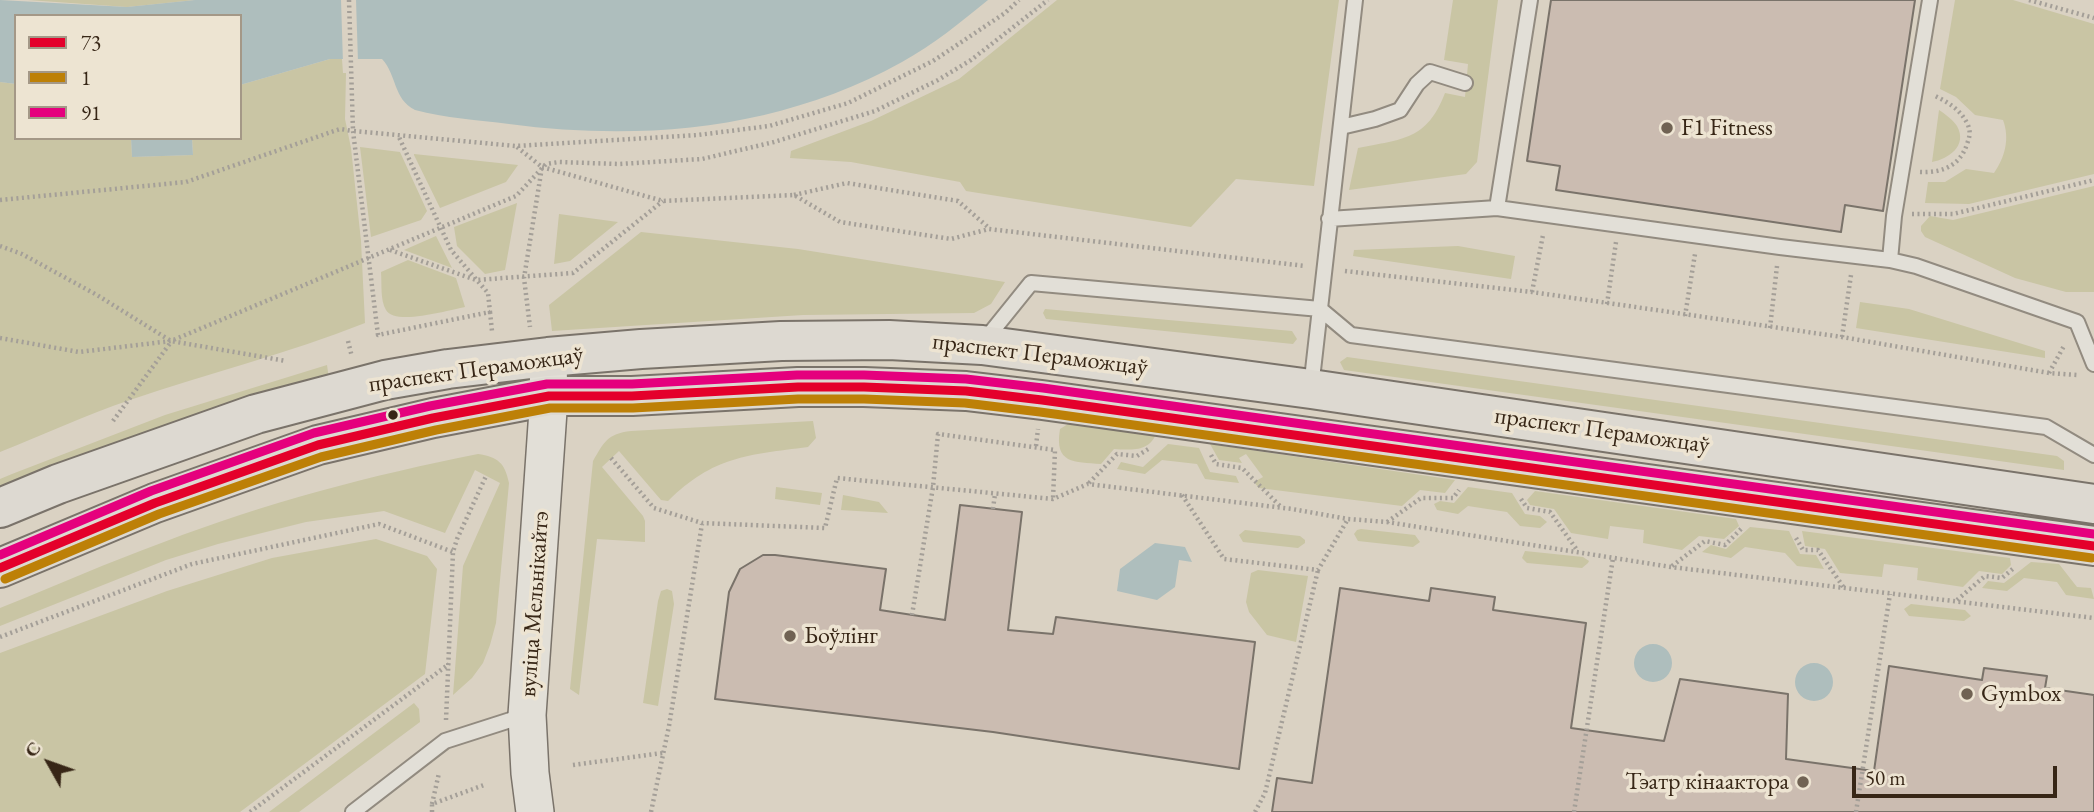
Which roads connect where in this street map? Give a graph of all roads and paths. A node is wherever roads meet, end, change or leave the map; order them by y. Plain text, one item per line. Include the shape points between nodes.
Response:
1 (349, 0) edge
2 (1019, 0) edge
3 (1048, 0) edge
4 (1355, 0) edge
5 (1530, 0) edge
6 (1930, 0) edge
7 (2029, 0) edge
8 (2094, 18) edge
9 (1465, 83) dead end
10 (1916, 86) junction
11 (1341, 127) junction
12 (353, 131) junction
13 (398, 135) junction
14 (516, 146) junction
15 (542, 167) junction
16 (1901, 171) junction
17 (2094, 180) edge
18 (794, 195) junction
19 (0, 200) edge
20 (663, 201) junction
21 (1497, 208) junction
22 (1547, 215) junction
23 (1894, 216) junction
24 (1329, 219) junction
25 (1619, 226) junction
26 (441, 228) junction
27 (989, 229) junction
28 (1697, 236) junction
29 (0, 246) edge
30 (1780, 247) junction
31 (389, 250) junction
32 (370, 257) junction
33 (1854, 257) junction
34 (1890, 260) junction
35 (1325, 268) junction
36 (524, 278) junction
37 (476, 280) junction
38 (1532, 292) junction
39 (1607, 304) junction
40 (1320, 309) junction
41 (1685, 316) junction
42 (1770, 328) junction
43 (1842, 337) junction
44 (0, 338) edge
45 (171, 341) junction
46 (539, 345) junction
47 (982, 345) junction
48 (286, 361) dead end
49 (2094, 364) edge
50 (2083, 376) dead end
51 (1311, 389) junction
52 (549, 396) junction
53 (113, 421) dead end
54 (1155, 444) dead end
55 (1209, 453) dead end
56 (2094, 455) edge
57 (611, 458) dead end
58 (486, 476) dead end
59 (1088, 484) junction
60 (933, 487) junction
61 (995, 494) junction
62 (1182, 495) junction
63 (1452, 498) dead end
64 (1053, 499) junction
65 (2094, 504) edge
66 (0, 508) edge
67 (1527, 508) dead end
68 (993, 509) dead end
69 (1283, 509) junction
70 (1348, 519) junction
71 (1387, 522) junction
72 (702, 523) junction
73 (1737, 534) dead end
74 (1796, 540) dead end
75 (2094, 546) edge
76 (1577, 550) junction
77 (453, 552) junction
78 (1613, 558) junction
79 (2017, 566) dead end
80 (1671, 567) junction
81 (0, 568) edge
82 (1318, 570) junction
83 (1845, 588) junction
84 (1890, 594) junction
85 (1957, 601) junction
86 (912, 615) dead end
87 (2094, 618) edge
88 (0, 637) edge
89 (449, 664) junction
90 (446, 696) dead end
91 (527, 715) junction
92 (663, 753) junction
93 (573, 765) dead end
94 (484, 785) dead end
95 (250, 812) edge
96 (353, 812) edge
97 (432, 812) edge
98 (535, 812) edge
99 (650, 812) edge
100 (1255, 812) edge
101 (1574, 812) edge
102 (1856, 812) edge

1 - 12 path
2 - 14 path via 933,61 848,103 769,126
3 - 15 path via 938,80 846,122 702,159 559,162
4 - 11 lane
5 - 21 lane
6 - 10 lane
7 - 8 path
9 - 11 lane via 1430,72 1400,110
10 - 16 lane
10 - 16 path via 1958,110 1970,134 1964,153 1951,166 1934,172
11 - 24 lane
12 - 13 path
12 - 19 path via 340,130 186,182
12 - 32 path
13 - 14 path
13 - 26 path
14 - 15 path
15 - 20 path
15 - 26 path via 516,196
15 - 36 path
16 - 23 lane
17 - 23 path via 1953,214
18 - 20 path
18 - 27 path via 840,222 951,239
18 - 27 path via 847,183 958,201
20 - 36 path via 573,273
21 - 22 lane
21 - 24 lane
22 - 25 lane
22 - 38 path
23 - 34 lane
24 - 35 lane
25 - 28 lane
25 - 39 path
26 - 31 path
26 - 37 path via 451,250
27 - 35 path
28 - 30 lane
28 - 41 path
29 - 45 path via 97,295
30 - 33 lane
30 - 42 path
31 - 32 path
31 - 37 path
32 - 37 path via 378,335 490,312 488,293
32 - 45 path
33 - 34 lane
33 - 43 path
34 - 49 lane via 2077,322
35 - 38 path
35 - 40 lane
36 - 37 path
36 - 46 path
38 - 39 path
39 - 41 path
40 - 47 lane via 1031,283
40 - 51 lane
40 - 56 lane via 1350,335 2046,427
41 - 42 path
42 - 43 path
43 - 50 path
44 - 45 path via 79,352
45 - 48 path
45 - 53 path
46 - 47 main road, праспект Пераможцаў via 641,349 889,340
46 - 52 main road, вуліца Мельнікайтэ
46 - 66 main road, праспект Пераможцаў via 256,414
47 - 51 main road, праспект Пераможцаў
51 - 65 main road, праспект Пераможцаў
52 - 75 main road, праспект Пераможцаў via 799,387 966,391
52 - 81 main road, праспект Пераможцаў via 318,445 155,503
52 - 91 main road, вуліца Мельнікайтэ
54 - 59 path via 1137,456 1117,454
55 - 69 path via 1216,464 1242,468
57 - 72 path via 654,508
58 - 77 path
59 - 62 path
59 - 64 path
60 - 61 path
60 - 64 path via 938,434 1055,450
60 - 72 path via 837,478 825,528
60 - 86 path
61 - 64 path
61 - 68 path
62 - 69 path
62 - 82 path via 1224,559
63 - 71 path via 1422,498
67 - 76 path via 1549,512
69 - 70 path
70 - 71 path
70 - 82 path
71 - 76 path
72 - 92 path
73 - 80 path via 1725,545 1705,541
74 - 83 path via 1802,550 1818,550
76 - 78 path
77 - 88 path via 379,524 192,564
77 - 89 path
78 - 80 path
78 - 101 path
79 - 85 path via 2001,578 1985,576
80 - 83 path
82 - 100 path via 1265,793
83 - 84 path
84 - 85 path
84 - 102 path
85 - 87 path
89 - 90 path
89 - 95 path
91 - 96 lane via 445,741
91 - 98 main road, вуліца Мельнікайтэ
92 - 93 path
92 - 99 path
94 - 97 path via 432,804

